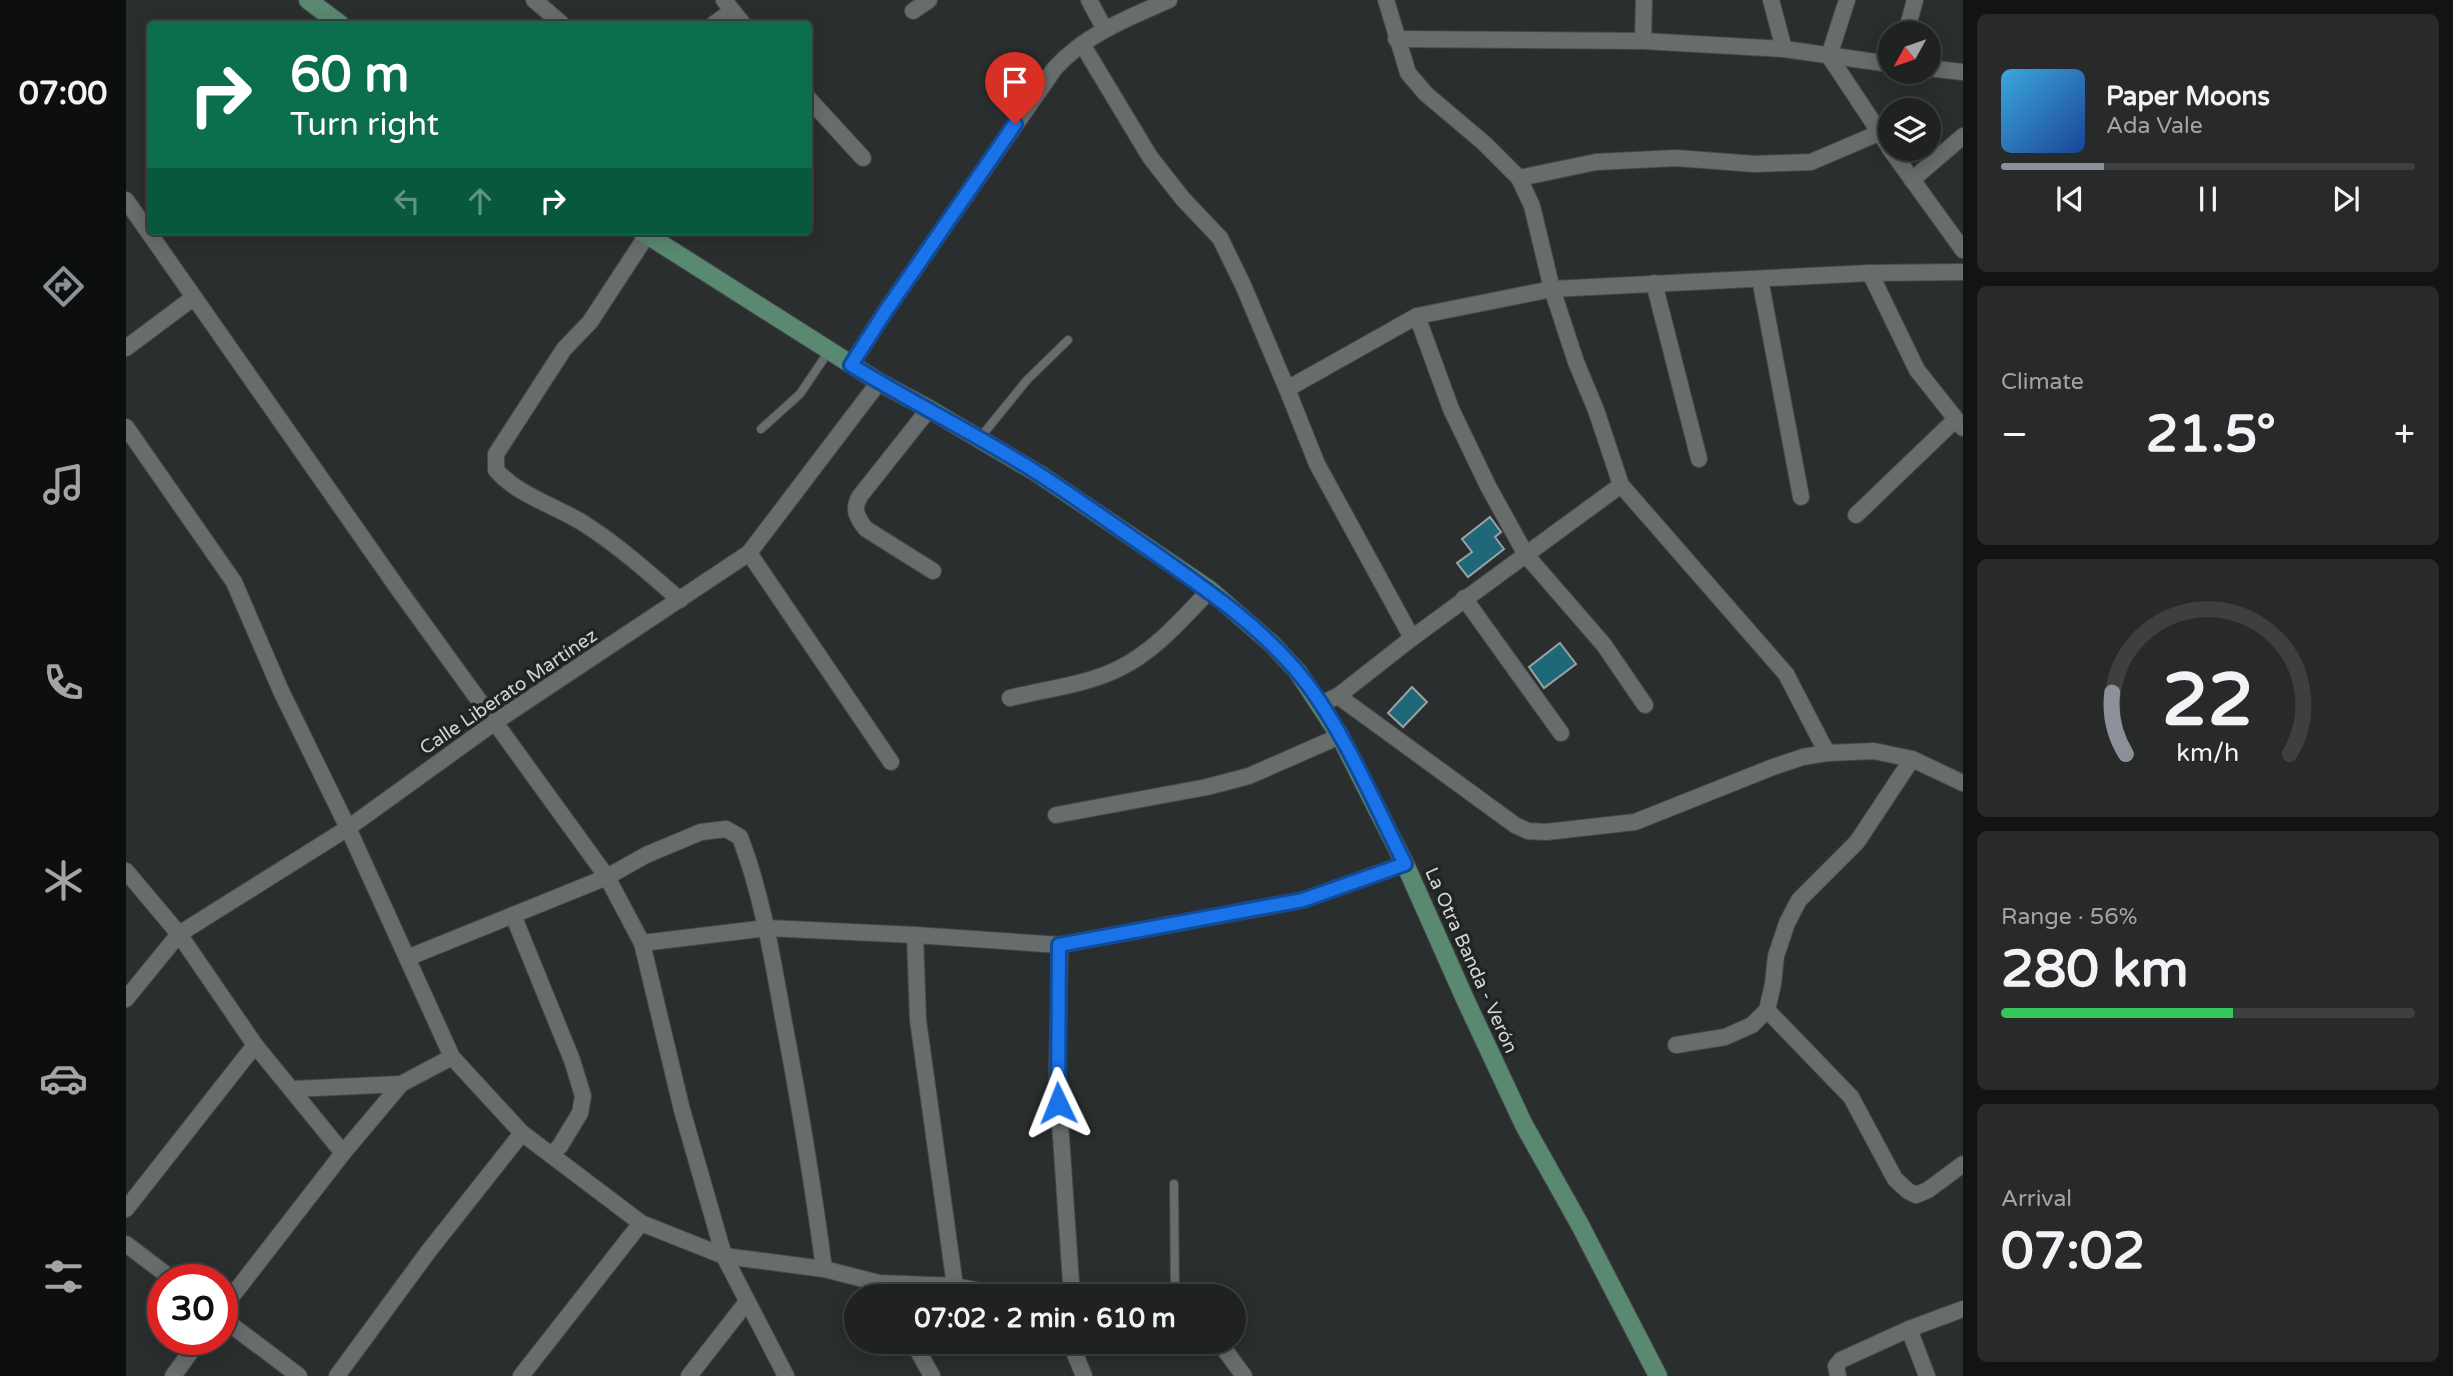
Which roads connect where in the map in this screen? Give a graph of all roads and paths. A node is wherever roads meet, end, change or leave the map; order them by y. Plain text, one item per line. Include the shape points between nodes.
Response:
1 (308, 0) edge
2 (534, 0) edge
3 (929, 0) edge
4 (1089, 0) edge
5 (1169, 0) edge
6 (1386, 0) edge
7 (1644, 0) edge
8 (1771, 0) edge
9 (1847, 0) edge
10 (1915, 0) edge
11 (728, 6) edge
12 (913, 11) dead end
13 (336, 21) edge
14 (558, 21) edge
15 (716, 21) edge
16 (740, 21) edge
17 (1909, 21) edge
18 (1104, 28) junction
19 (1396, 39) junction
20 (1643, 41) junction
21 (1082, 44) junction
22 (1784, 49) junction
23 (1829, 56) junction
24 (1878, 62) edge
25 (1941, 69) edge
26 (1963, 72) edge
27 (812, 102) edge
28 (1878, 131) edge
29 (1878, 133) edge
30 (1963, 136) edge
31 (863, 158) dead end
32 (1899, 161) edge
33 (1519, 177) junction
34 (1912, 180) junction
35 (126, 200) edge
36 (147, 231) edge
37 (150, 235) edge
38 (643, 235) edge
39 (647, 235) edge
40 (1963, 250) edge
41 (1963, 272) edge
42 (1870, 273) junction
43 (1760, 279) junction
44 (1654, 284) junction
45 (1552, 289) junction
46 (193, 298) junction
47 (1417, 316) junction
48 (1068, 340) dead end
49 (126, 348) edge
50 (829, 351) junction
51 (851, 365) junction
52 (879, 382) junction
53 (1287, 389) junction
54 (929, 408) junction
55 (1959, 424) edge
56 (126, 427) edge
57 (761, 429) dead end
58 (979, 439) junction
59 (1699, 459) dead end
60 (1621, 485) junction
61 (1801, 497) dead end
62 (1856, 515) dead end
63 (750, 553) junction
64 (1526, 555) junction
65 (933, 571) dead end
66 (1210, 590) junction
67 (1464, 598) junction
68 (680, 600) junction
69 (1412, 638) junction
70 (1338, 696) junction
71 (1010, 698) dead end
72 (1321, 704) junction
73 (1645, 705) dead end
74 (495, 722) junction
75 (1561, 733) dead end
76 (1340, 736) junction
77 (1827, 753) junction
78 (1912, 759) junction
79 (891, 762) dead end
80 (1963, 783) edge
81 (1056, 815) dead end
82 (348, 828) junction
83 (1405, 864) junction
84 (126, 871) edge
85 (607, 877) junction
86 (513, 915) junction
87 (767, 929) junction
88 (179, 934) junction
89 (915, 935) junction
90 (642, 943) junction
91 (1059, 945) junction
92 (407, 958) junction
93 (126, 999) edge
94 (1767, 1010) junction
95 (255, 1045) junction
96 (1676, 1045) dead end
97 (452, 1057) junction
98 (401, 1084) junction
99 (293, 1089) junction
100 (522, 1133) junction
101 (343, 1153) junction
102 (551, 1155) junction
103 (1962, 1168) edge
104 (1174, 1184) dead end
105 (126, 1209) edge
106 (641, 1223) junction
107 (126, 1244) edge
108 (724, 1256) junction
109 (152, 1264) edge
110 (824, 1269) junction
111 (865, 1284) edge
112 (955, 1284) edge
113 (1071, 1284) edge
114 (1175, 1284) edge
115 (238, 1288) edge
116 (746, 1303) junction
117 (1963, 1309) edge
118 (1909, 1329) junction
119 (238, 1330) edge
120 (920, 1354) edge
121 (1075, 1354) edge
122 (1228, 1354) edge
123 (188, 1355) edge
124 (173, 1376) edge
125 (299, 1376) edge
126 (337, 1376) edge
127 (521, 1376) edge
128 (689, 1376) edge
129 (786, 1376) edge
130 (932, 1376) edge
131 (1084, 1376) edge
132 (1244, 1376) edge
133 (1658, 1376) edge
134 (1838, 1376) edge
135 (1927, 1376) edge

1 - 13 main road
2 - 14 street
3 - 12 street
4 - 18 street
5 - 18 street
6 - 19 street
7 - 20 street
8 - 22 street
9 - 23 street
10 - 17 street
11 - 15 street
11 - 16 street
18 - 21 street
19 - 20 street
19 - 33 street via 1408,73 1426,94
20 - 22 street
21 - 51 street via 1055,68
21 - 53 street via 1150,158 1220,238
22 - 23 street
23 - 24 street
23 - 28 street
25 - 26 street
27 - 31 street
29 - 33 street via 1811,162 1755,164 1676,158 1596,162
30 - 34 street
32 - 34 street
33 - 45 street via 1532,206
34 - 40 street
35 - 36 street
37 - 46 street
38 - 68 street via 590,322 564,349 496,454 496,470 508,483 582,522
39 - 50 main road, La Otra Banda - Verón
41 - 42 street
42 - 43 street
42 - 55 street via 1917,370
43 - 44 street
43 - 61 street
44 - 45 street
44 - 59 street
45 - 47 street
45 - 60 street
46 - 49 street
46 - 74 street
47 - 53 street
47 - 64 street via 1451,408
48 - 58 lane via 1027,380
50 - 51 main road, La Otra Banda - Verón
50 - 57 lane via 800,394
51 - 52 main road, La Otra Banda - Verón
52 - 54 main road, La Otra Banda - Verón
52 - 63 street, Calle Liberato Martínez
53 - 69 street via 1317,464
54 - 58 main road, La Otra Banda - Verón
54 - 65 street via 860,496 855,510 866,529
55 - 62 street
56 - 82 street via 234,582
58 - 66 main road, La Otra Banda - Verón via 1039,474
60 - 64 street
60 - 77 street via 1786,674
63 - 68 street, Calle Liberato Martínez
63 - 79 street
64 - 67 street
64 - 73 street via 1604,645
66 - 71 street via 1162,639 1120,668
66 - 72 main road, La Otra Banda - Verón via 1272,644
67 - 69 street
67 - 75 street
68 - 74 street, Calle Liberato Martínez
69 - 70 street
70 - 72 street
70 - 77 street via 1528,831 1634,822 1773,767
72 - 76 main road, La Otra Banda - Verón
74 - 82 street, Calle Liberato Martínez
74 - 85 street
76 - 81 street via 1249,776
76 - 83 main road, La Otra Banda - Verón
77 - 78 street via 1874,751
78 - 80 street
78 - 94 street via 1857,842 1800,900 1776,956
82 - 88 street, Calle Liberato Martínez
82 - 92 street
83 - 91 street via 1303,900
83 - 133 main road, La Otra Banda - Verón via 1524,1125
84 - 88 street
85 - 86 street
85 - 87 street via 701,832 726,829 740,837
85 - 90 street
86 - 92 street
86 - 102 street via 583,1096 580,1114
87 - 89 street
87 - 90 street
87 - 110 street
88 - 93 street, Calle Liberato Martínez
88 - 95 street
89 - 91 street
89 - 112 street via 918,1020
90 - 108 street via 682,1110
91 - 113 street via 1057,1078
92 - 97 street
94 - 96 street via 1752,1025 1725,1037
94 - 103 street via 1851,1097 1895,1179 1908,1191 1916,1195 1928,1190
95 - 99 street
95 - 105 street
97 - 98 street
97 - 100 street
98 - 99 street
98 - 101 street
99 - 101 street
100 - 102 street
100 - 126 street
101 - 115 street
102 - 106 street
104 - 114 lane
106 - 108 street
106 - 127 street
107 - 109 street
108 - 110 street
108 - 116 street
110 - 111 street
116 - 128 street
116 - 129 street
117 - 118 street
118 - 134 street via 1841,1360 1836,1366
118 - 135 street
119 - 125 street
120 - 130 street
121 - 131 street
122 - 132 street
123 - 124 street

